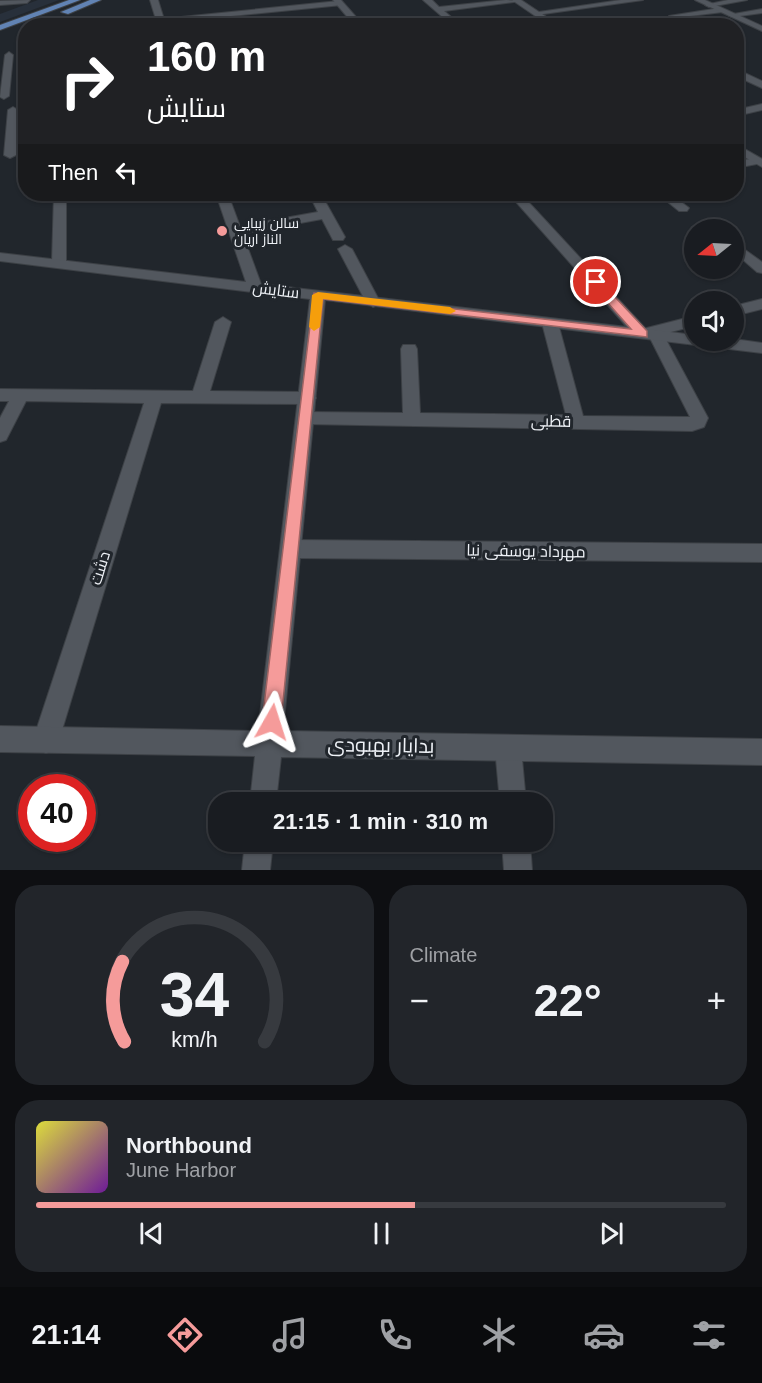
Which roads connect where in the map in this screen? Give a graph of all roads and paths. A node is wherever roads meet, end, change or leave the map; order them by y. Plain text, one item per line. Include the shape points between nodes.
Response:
1 (27, 0) edge
2 (76, 0) edge
3 (97, 0) edge
4 (154, 0) edge
5 (427, 0) edge
6 (639, 0) edge
7 (699, 0) edge
8 (743, 0) edge
9 (338, 1) edge
10 (517, 1) edge
11 (0, 3) edge
12 (709, 5) junction
13 (438, 9) junction
14 (720, 10) junction
15 (762, 11) edge
16 (536, 13) junction
17 (732, 15) junction
18 (27, 18) edge
19 (39, 18) edge
20 (44, 18) edge
21 (160, 18) edge
22 (202, 18) edge
23 (353, 18) edge
24 (449, 18) edge
25 (544, 18) edge
26 (678, 18) edge
27 (738, 18) edge
28 (744, 21) edge
29 (18, 25) edge
30 (0, 28) edge
31 (18, 28) edge
32 (762, 29) edge
33 (0, 37) edge
34 (9, 54) dead end
35 (744, 76) edge
36 (3, 80) edge
37 (762, 85) edge
38 (4, 96) dead end
39 (762, 107) edge
40 (744, 111) edge
41 (0, 120) edge
42 (744, 143) edge
43 (744, 151) edge
44 (10, 155) dead end
45 (761, 159) edge
46 (744, 163) edge
47 (60, 201) edge
48 (224, 201) edge
49 (319, 201) edge
50 (522, 201) edge
51 (674, 201) edge
52 (683, 208) dead end
53 (326, 214) junction
54 (235, 231) junction
55 (744, 254) edge
56 (0, 257) edge
57 (59, 263) junction
58 (762, 269) edge
59 (255, 287) junction
60 (318, 295) junction
61 (373, 302) junction
62 (762, 304) edge
63 (744, 308) edge
64 (223, 322) dead end
65 (550, 323) junction
66 (684, 324) edge
67 (649, 335) junction
68 (684, 339) edge
69 (744, 346) edge
70 (762, 348) edge
71 (410, 349) dead end
72 (0, 395) edge
73 (21, 395) junction
74 (153, 397) junction
75 (200, 397) junction
76 (306, 408) junction
77 (412, 419) junction
78 (576, 421) junction
79 (0, 435) edge
80 (291, 549) junction
81 (762, 553) edge
82 (0, 739) edge
83 (46, 740) junction
84 (269, 744) junction
85 (508, 747) junction
86 (762, 752) edge
87 (264, 792) edge
88 (512, 792) edge
89 (258, 852) edge
90 (517, 852) edge
91 (256, 870) edge
92 (518, 870) edge

1 - 11 street
1 - 18 street
2 - 19 main road
3 - 20 main road
4 - 21 street
5 - 13 street
6 - 16 street
7 - 12 street
8 - 12 street
9 - 22 street
9 - 23 street
10 - 13 street
10 - 16 street
12 - 14 street
13 - 24 street
14 - 17 street
14 - 26 street via 670,14
15 - 17 street
16 - 25 street
17 - 27 street
28 - 32 street
29 - 30 main road
31 - 33 main road
34 - 36 street
35 - 37 street
36 - 38 street
39 - 40 street
41 - 44 street via 13,114
42 - 45 street
43 - 45 street
45 - 46 street
47 - 57 street
48 - 54 street
49 - 53 street
50 - 67 street
51 - 52 street
53 - 54 street
53 - 61 street
54 - 59 street
55 - 58 street
56 - 57 street, ستایش
57 - 59 street, ستایش
59 - 60 street, ستایش
60 - 61 street, ستایش
60 - 76 street
61 - 65 street, ستایش
62 - 63 street
64 - 75 street
65 - 67 street, ستایش
65 - 78 street
66 - 67 street
67 - 68 street, ستایش
67 - 78 street, قطبی via 698,422
69 - 70 street, ستایش
71 - 77 street
72 - 73 street, قطبی
73 - 74 street, قطبی
73 - 79 street
74 - 75 street, قطبی
74 - 83 street, دشت
75 - 76 street, قطبی
76 - 77 street, قطبی
76 - 80 street
77 - 78 street, قطبی
80 - 81 street, مهرداد یوسفی نیا
80 - 84 street
82 - 83 street, بدایار بهبودی
83 - 84 street, بدایار بهبودی
84 - 85 street, بدایار بهبودی
84 - 87 street
85 - 86 street, بدایار بهبودی
85 - 88 street
89 - 91 street
90 - 92 street

